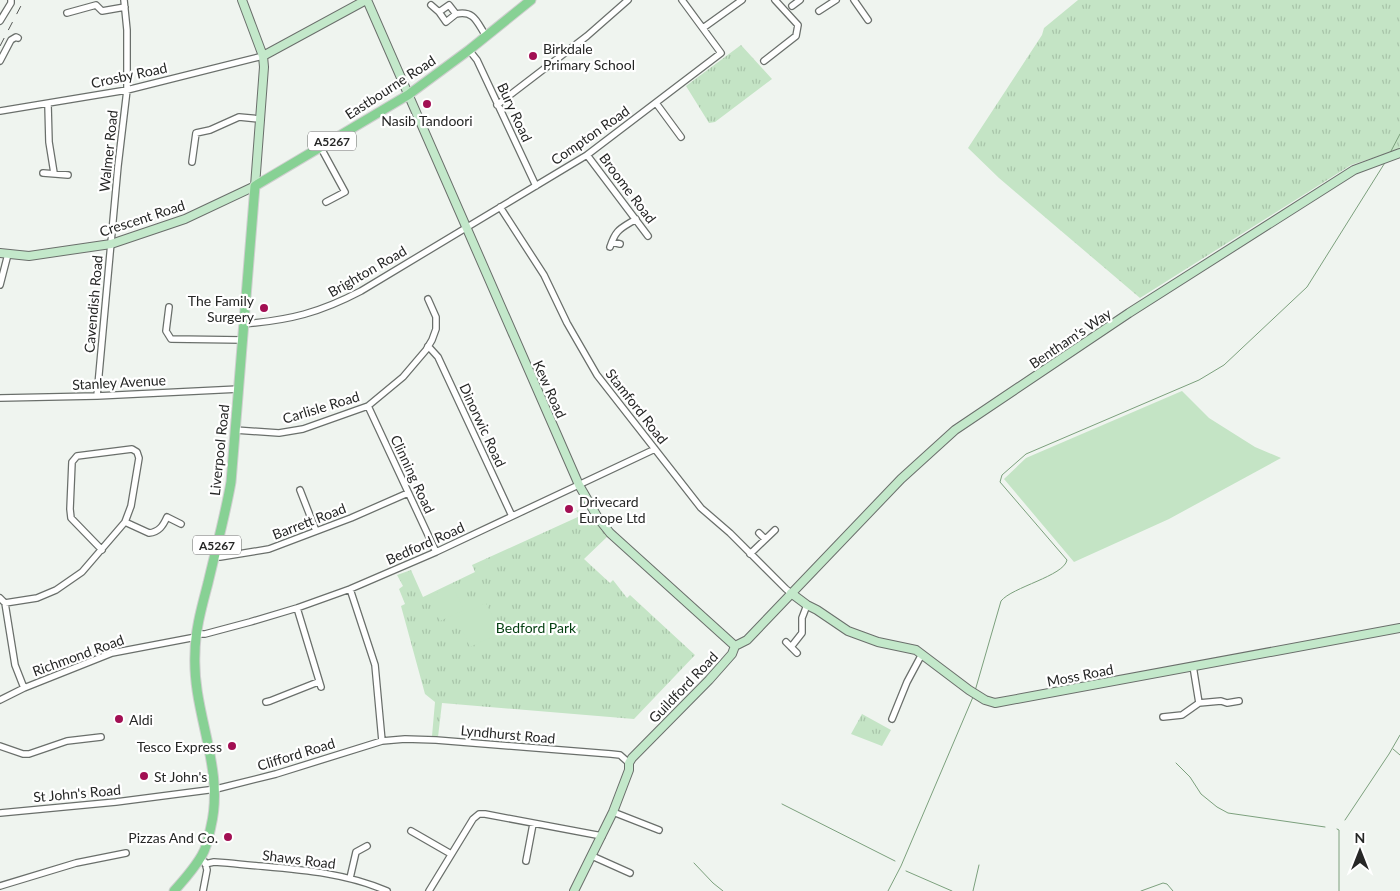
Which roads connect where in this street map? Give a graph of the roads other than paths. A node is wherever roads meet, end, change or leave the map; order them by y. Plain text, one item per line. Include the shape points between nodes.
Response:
1 (11, 0) edge
2 (242, 0) edge
3 (367, 0) edge
4 (531, 0) edge
5 (628, 0) edge
6 (682, 0) edge
7 (742, 0) edge
8 (776, 0) edge
9 (800, 0) edge
10 (836, 0) edge
11 (854, 0) edge
12 (125, 3) edge
13 (431, 5) dead end
14 (792, 6) dead end
15 (819, 11) dead end
16 (439, 12) junction
17 (67, 13) dead end
18 (456, 14) junction
19 (868, 20) dead end
20 (0, 21) edge
21 (703, 28) junction
22 (486, 36) junction
23 (18, 38) dead end
24 (469, 50) junction
25 (262, 56) junction
26 (764, 61) dead end
27 (0, 62) edge
28 (127, 90) junction
29 (408, 95) junction
30 (48, 104) junction
31 (497, 104) junction
32 (656, 104) junction
33 (0, 111) edge
34 (260, 119) junction
35 (682, 137) dead end
36 (321, 148) junction
37 (587, 155) junction
38 (1396, 155) edge
39 (192, 162) dead end
40 (43, 173) dead end
41 (54, 173) junction
42 (68, 175) dead end
43 (255, 186) junction
44 (536, 186) junction
45 (326, 202) dead end
46 (500, 207) junction
47 (636, 220) junction
48 (466, 227) junction
49 (648, 236) dead end
50 (111, 244) junction
51 (620, 244) dead end
52 (4, 253) edge
53 (0, 286) edge
54 (428, 299) dead end
55 (168, 307) dead end
56 (244, 324) junction
57 (243, 340) junction
58 (428, 346) junction
59 (239, 389) junction
60 (97, 396) junction
61 (0, 398) edge
62 (368, 406) junction
63 (235, 430) junction
64 (654, 450) junction
65 (579, 485) junction
66 (300, 490) dead end
67 (408, 493) junction
68 (512, 516) junction
69 (125, 522) junction
70 (181, 524) dead end
71 (775, 530) dead end
72 (316, 531) junction
73 (759, 533) dead end
74 (766, 539) junction
75 (102, 550) junction
76 (436, 552) junction
77 (750, 554) junction
78 (215, 556) junction
79 (350, 589) junction
80 (791, 593) junction
81 (2, 601) edge
82 (807, 605) junction
83 (297, 608) junction
84 (1400, 628) edge
85 (196, 636) junction
86 (735, 646) junction
87 (797, 653) dead end
88 (922, 654) junction
89 (1193, 666) junction
90 (24, 688) junction
91 (1239, 700) dead end
92 (0, 701) edge
93 (1200, 703) junction
94 (269, 704) dead end
95 (1163, 718) dead end
96 (892, 719) dead end
97 (101, 737) dead end
98 (382, 741) junction
99 (0, 746) edge
100 (629, 763) junction
101 (216, 789) junction
102 (613, 812) junction
103 (0, 813) edge
104 (533, 824) junction
105 (659, 830) dead end
106 (411, 831) dead end
107 (602, 836) junction
108 (367, 846) dead end
109 (126, 853) dead end
110 (202, 854) junction
111 (451, 854) junction
112 (592, 856) junction
113 (526, 861) dead end
114 (206, 864) junction
115 (630, 873) dead end
116 (350, 878) junction
117 (0, 886) edge
118 (174, 891) edge
119 (203, 891) edge
120 (387, 891) edge
121 (429, 891) edge
122 (574, 891) edge

1 - 20 street
2 - 25 main road, Liverpool Road
3 - 25 main road
3 - 29 main road, Kew Road
4 - 22 main road, Eastbourne Road / A5267
5 - 31 street
6 - 21 street
7 - 21 street
8 - 26 street via 798,25 796,36
9 - 14 street
10 - 15 street
11 - 19 street
12 - 17 street via 102,11 96,4
12 - 28 street, Walmer Road
13 - 16 street
16 - 18 street via 448,5
16 - 18 street via 446,22
18 - 22 street via 476,18
21 - 32 street, Compton Road via 721,53
22 - 24 main road, Eastbourne Road / A5267
23 - 27 street via 11,40
24 - 29 main road, Eastbourne Road / A5267
24 - 31 street, Bury Road
25 - 28 street, Crosby Road
25 - 34 main road, Liverpool Road
28 - 30 street, Crosby Road
28 - 50 street, Walmer Road
29 - 36 main road, Eastbourne Road / A5267
29 - 48 main road, Kew Road
30 - 33 street, Crosby Road
30 - 41 street
31 - 44 street, Bury Road
32 - 35 street
32 - 37 street, Compton Road
34 - 39 street via 239,117 196,133
34 - 43 main road, Liverpool Road
36 - 43 main road, Eastbourne Road / A5267
36 - 45 street via 345,192
37 - 44 street, Compton Road
37 - 47 street, Broome Road
38 - 80 main road, Bentham's Way via 1354,170 1129,313 955,430 901,478
40 - 41 street
41 - 42 street
43 - 50 main road, Crescent Road via 185,218
43 - 56 main road, Liverpool Road / A5267
44 - 46 street, Compton Road
46 - 48 street, Compton Road
46 - 64 street, Stamford Road via 544,275 597,375
47 - 49 street, Broome Road
47 - 51 street via 614,234 611,244
48 - 56 street, Brighton Road via 336,304 283,321
48 - 65 main road, Kew Road
50 - 52 main road, Crescent Road via 29,256
50 - 60 street, Cavendish Road
52 - 53 street
54 - 58 street, Carlisle Road via 436,317 436,329
55 - 57 street via 166,334 171,339
56 - 57 main road, Liverpool Road / A5267
57 - 59 main road, Liverpool Road / A5267
58 - 62 street, Carlisle Road via 404,377
58 - 68 street, Dinorwic Road via 438,357
59 - 60 street, Stanley Avenue
59 - 63 main road, Liverpool Road / A5267
60 - 61 street, Stanley Avenue
62 - 63 street, Carlisle Road via 303,429 279,433
62 - 67 street, Clinning Road
63 - 78 main road, Liverpool Road / A5267 via 231,482
64 - 65 street, Bedford Road
64 - 77 street, Stamford Road via 701,508
65 - 68 street, Bedford Road
65 - 86 main road, Kew Road via 610,533
66 - 72 street
67 - 72 street, Barrett Road
67 - 76 street, Clinning Road
68 - 76 street, Bedford Road
69 - 70 street via 149,533 159,530 167,517
69 - 75 street
69 - 75 street via 131,506 139,458 137,452 132,449 77,456 72,462 72,518
71 - 74 street
72 - 78 street, Barrett Road via 269,549
73 - 74 street
74 - 77 street
75 - 81 street via 82,572 56,590 37,598
76 - 79 street, Bedford Road
77 - 80 street, Stamford Road
78 - 85 main road, Liverpool Road / A5267
79 - 83 street, Bedford Road
79 - 98 street via 375,665
80 - 82 main road, Moss Road
80 - 86 main road, Guildford Road via 747,640
81 - 90 street via 15,665
82 - 87 street via 802,618 802,632 788,644
82 - 88 main road, Moss Road via 848,631
83 - 85 street, Bedford Road
83 - 94 street via 320,684
84 - 89 main road, Moss Road
85 - 90 street, Richmond Road via 112,653
85 - 101 main road, Liverpool Road / A5267 via 194,655 198,692
86 - 100 main road, Guildford Road via 732,654
88 - 89 main road, Moss Road via 970,690 994,703
88 - 96 street
89 - 93 street
90 - 92 street, Richmond Road
91 - 93 street
93 - 95 street via 1182,715
97 - 99 street via 67,741 28,754
98 - 100 street, Lyndhurst Road via 436,740 611,754 620,755
98 - 101 street, Clifford Road via 286,772
100 - 102 main road, Guildford Road
101 - 103 street, St John's Road
101 - 110 main road, Liverpool Road / A5267 via 215,812
102 - 105 street
102 - 107 main road, Guildford Road
104 - 107 street
104 - 111 street via 479,814
104 - 113 street
106 - 111 street
107 - 112 main road, Guildford Road
108 - 116 street via 356,852
109 - 117 street via 76,863
110 - 114 street
110 - 118 main road, Liverpool Road / A5267
111 - 121 street
112 - 115 street
112 - 122 main road, Guildford Road
114 - 116 street, Shaws Road via 228,863
114 - 119 street via 208,870
116 - 120 street, Shaws Road

